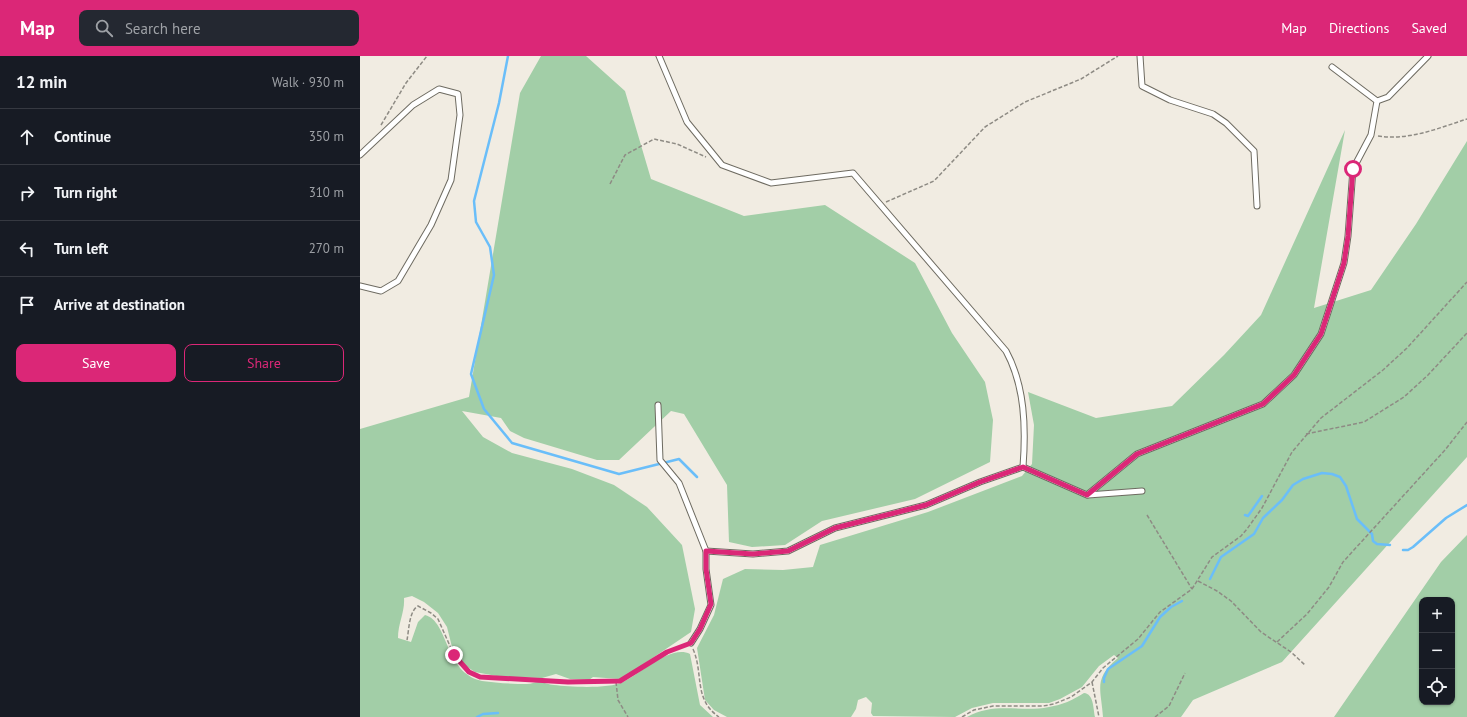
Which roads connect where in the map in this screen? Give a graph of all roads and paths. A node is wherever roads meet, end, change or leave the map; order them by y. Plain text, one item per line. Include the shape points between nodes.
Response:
1 (427, 56) edge
2 (659, 56) edge
3 (1118, 56) edge
4 (1140, 56) edge
5 (1428, 56) edge
6 (1332, 66) dead end
7 (1377, 101) junction
8 (1467, 119) edge
9 (380, 127) dead end
10 (1371, 135) junction
11 (360, 155) edge
12 (709, 159) dead end
13 (610, 184) dead end
14 (880, 204) junction
15 (1257, 206) dead end
16 (1467, 282) edge
17 (360, 286) edge
18 (1467, 333) edge
19 (658, 405) dead end
20 (1467, 422) edge
21 (1306, 434) junction
22 (1023, 467) junction
23 (1142, 491) dead end
24 (1087, 495) junction
25 (1147, 515) dead end
26 (706, 551) junction
27 (1198, 581) junction
28 (1192, 589) junction
29 (407, 640) dead end
30 (1277, 642) junction
31 (691, 643) junction
32 (1305, 665) dead end
33 (1185, 673) dead end
34 (616, 682) junction
35 (1092, 682) junction
36 (628, 717) edge
37 (719, 717) edge
38 (962, 717) edge
39 (1099, 717) edge
40 (1154, 717) edge

1 - 9 path via 406,83
2 - 14 lane via 687,122 722,165 771,183 852,173
3 - 14 path via 1081,78 1020,105 985,127 934,181
4 - 15 lane via 1142,86 1170,100 1213,114 1226,123 1254,151
5 - 7 lane via 1388,97
6 - 7 lane
7 - 10 lane
8 - 10 path via 1420,133 1390,138
10 - 24 lane via 1353,169 1344,263 1321,334 1294,375 1263,404 1137,454
11 - 17 lane via 413,105 439,89 458,94 460,115 451,180 430,225 398,280 381,291
12 - 13 path via 677,144 654,139 625,155
14 - 22 lane via 1006,351 1015,368 1025,424
16 - 21 path via 1407,348 1321,418
18 - 21 path via 1404,397 1364,422
19 - 26 lane via 660,460 679,483
20 - 30 path via 1343,562 1329,587 1307,614
21 - 27 path via 1284,464 1248,530 1212,557
22 - 24 lane
22 - 26 lane via 926,505 835,528 788,551 753,554
23 - 24 lane
25 - 28 path
26 - 31 lane via 711,604
27 - 28 path
27 - 30 path via 1231,601 1261,632
28 - 35 path via 1160,612 1138,639 1103,668
29 - 34 path via 412,616 418,606 438,619 454,655 474,675 499,679
30 - 32 path
31 - 34 path via 667,652
31 - 37 path via 703,699 706,706
33 - 40 path via 1169,706
34 - 36 path via 618,700
35 - 38 path via 1071,697 1054,704 993,706 974,710
35 - 39 path

